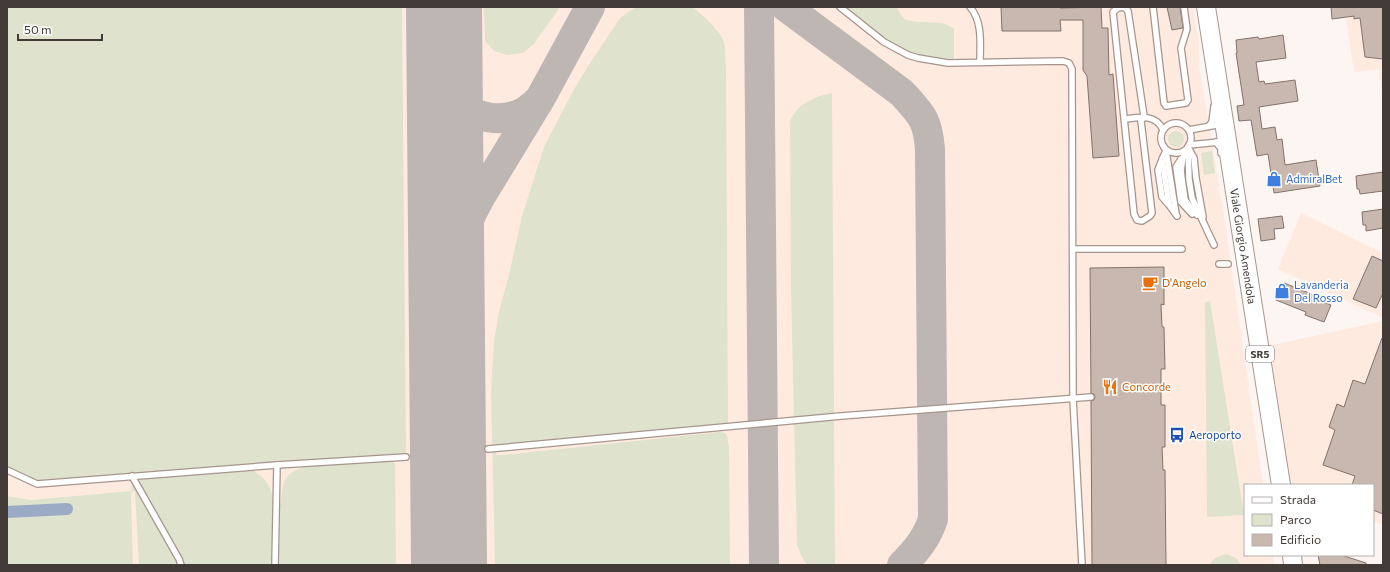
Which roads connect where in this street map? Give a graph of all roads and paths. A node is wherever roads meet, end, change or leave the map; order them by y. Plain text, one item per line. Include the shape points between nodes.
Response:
1 (840, 7) edge
2 (970, 7) edge
3 (1153, 7) edge
4 (1184, 7) edge
5 (1206, 7) edge
6 (980, 62) junction
7 (1213, 99) dead end
8 (1144, 116) junction
9 (1125, 119) junction
10 (1163, 130) junction
11 (1188, 130) junction
12 (1220, 138) junction
13 (1189, 146) junction
14 (1165, 149) junction
15 (1231, 201) dead end
16 (1240, 223) junction
17 (1205, 227) junction
18 (1214, 245) dead end
19 (1073, 249) junction
20 (1182, 249) dead end
21 (1219, 264) dead end
22 (1228, 264) dead end
23 (1091, 397) dead end
24 (1073, 398) junction
25 (488, 449) dead end
26 (406, 457) dead end
27 (277, 465) junction
28 (7, 470) edge
29 (132, 476) junction
30 (1281, 484) edge
31 (181, 565) edge
32 (274, 565) edge
33 (1082, 565) edge

1 - 6 lane via 884,42 908,55 948,62
2 - 6 lane via 976,13 978,23
3 - 4 lane via 1166,106 1186,103 1188,100 1181,48 1187,29
5 - 12 main road, Viale Giorgio Amendola / SR5
6 - 19 lane via 1063,61 1069,63 1072,69
7 - 12 lane via 1212,122
8 - 9 lane
8 - 9 lane via 1141,121 1152,213 1148,219 1142,221 1137,220 1134,214
8 - 9 lane via 1128,11 1124,7 1113,12
8 - 10 lane via 1160,124
10 - 11 lane via 1169,125 1182,124
10 - 14 lane via 1161,139
11 - 12 lane
11 - 13 lane via 1191,138
12 - 13 lane
12 - 16 main road, Viale Giorgio Amendola / SR5
13 - 14 lane via 1176,154
13 - 17 lane via 1194,158
13 - 17 lane via 1181,170 1186,200
14 - 14 lane via 1162,160 1169,205 1177,216
15 - 16 lane
16 - 30 main road, Viale Giorgio Amendola / SR5
17 - 18 lane
19 - 20 lane
19 - 24 lane
21 - 22 lane
23 - 24 lane
24 - 25 lane via 841,416
24 - 33 lane
26 - 27 lane
27 - 29 lane
27 - 32 lane
28 - 29 lane via 37,484
29 - 31 lane

